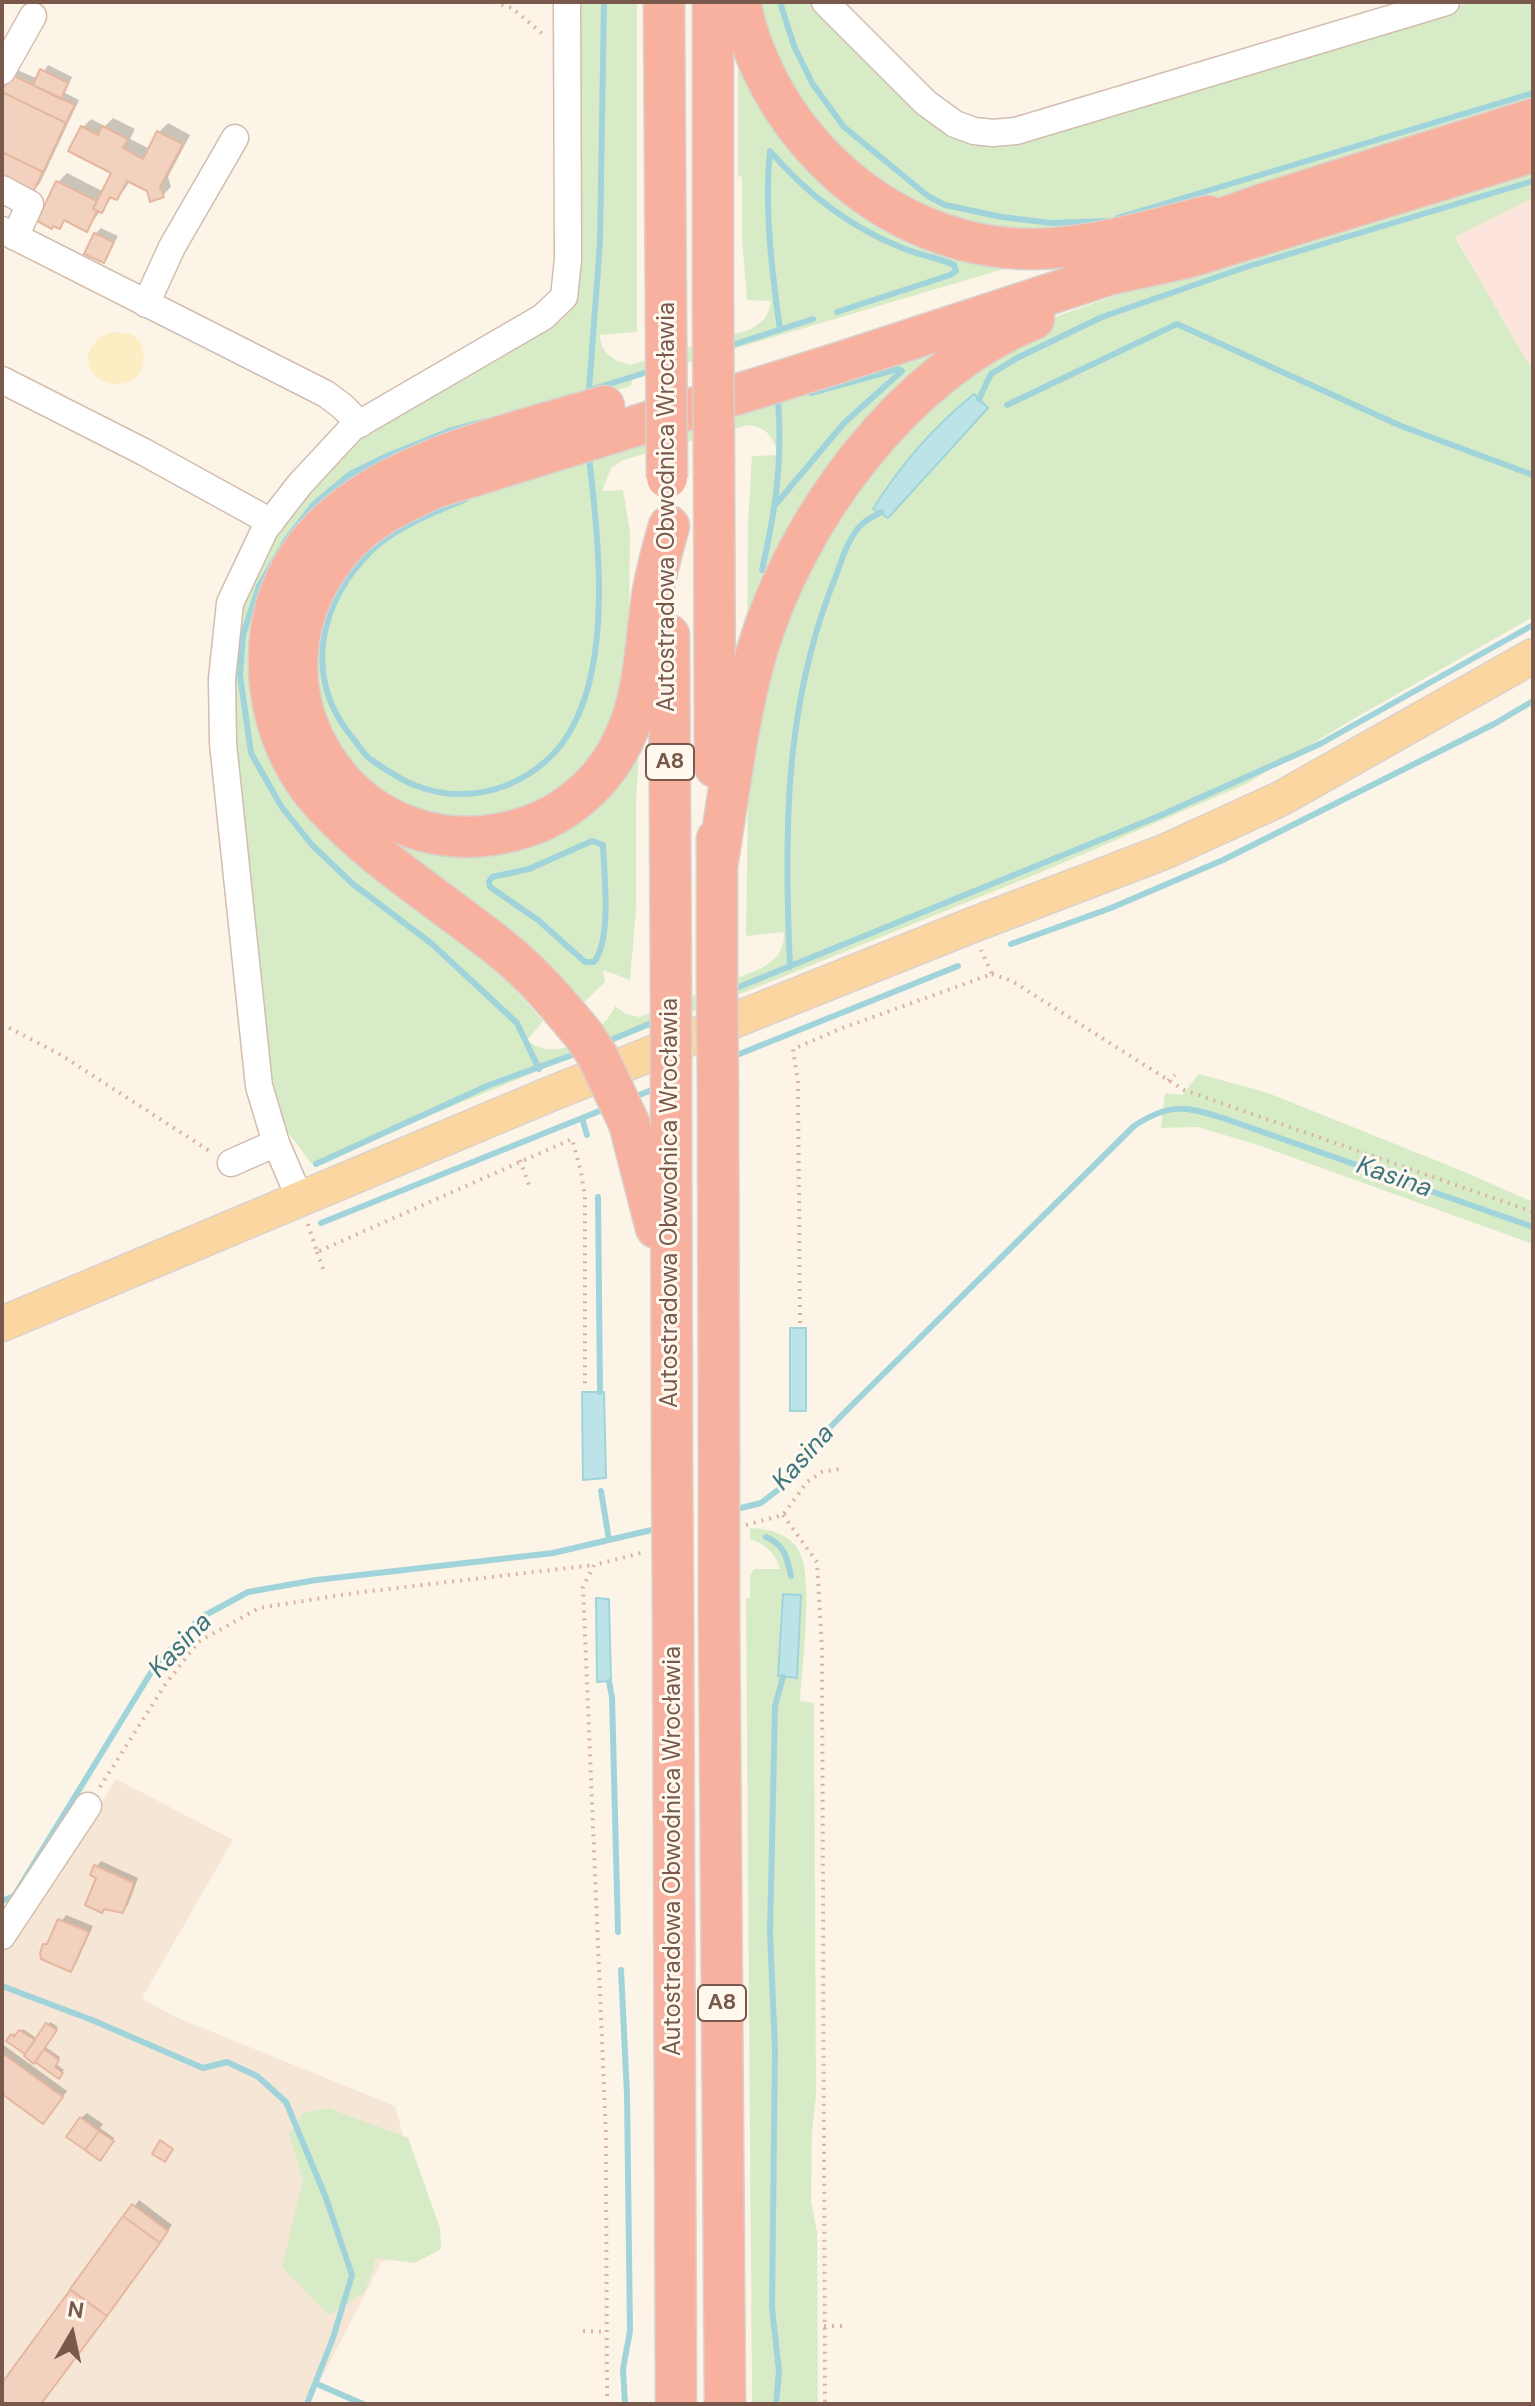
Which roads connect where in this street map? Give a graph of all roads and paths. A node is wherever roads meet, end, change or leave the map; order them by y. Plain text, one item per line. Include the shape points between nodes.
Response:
1 (494, 2) edge
2 (567, 2) edge
3 (664, 2) edge
4 (713, 2) edge
5 (740, 2) edge
6 (825, 2) edge
7 (1446, 2) edge
8 (30, 9) edge
9 (567, 40) junction
10 (2, 47) edge
11 (2, 71) edge
12 (1533, 119) edge
13 (235, 138) dead end
14 (1533, 152) edge
15 (2, 189) edge
16 (1269, 202) junction
17 (8, 234) edge
18 (1190, 257) junction
19 (146, 304) junction
20 (2, 380) edge
21 (360, 424) junction
22 (271, 522) junction
23 (669, 526) junction
24 (1533, 656) edge
25 (717, 866) junction
26 (970, 926) junction
27 (992, 974) junction
28 (2, 1024) edge
29 (1175, 1075) dead end
30 (1168, 1081) junction
31 (276, 1143) junction
32 (520, 1160) junction
33 (231, 1163) joint
34 (529, 1185) dead end
35 (300, 1199) junction
36 (1533, 1212) edge
37 (317, 1252) junction
38 (324, 1271) dead end
39 (671, 1294) junction
40 (800, 1323) dead end
41 (2, 1324) edge
42 (585, 1386) dead end
43 (839, 1469) dead end
44 (783, 1515) junction
45 (739, 1527) dead end
46 (652, 1550) dead end
47 (594, 1565) junction
48 (88, 1806) joint
49 (2, 1936) edge
50 (824, 2326) junction
51 (848, 2326) dead end
52 (583, 2331) dead end
53 (605, 2332) junction
54 (607, 2404) edge
55 (676, 2404) edge
56 (725, 2404) edge
57 (825, 2404) edge

1 - 9 path via 512,8 544,36
2 - 9 street
3 - 23 highway, Autostradowa Obwodnica Wrocławia / A8, bridge
4 - 25 highway, Autostradowa Obwodnica Wrocławia / A8, bridge
5 - 16 highway via 761,70 793,124 853,185 921,226 981,243 1050,248 1102,243
6 - 7 street via 926,103 955,124 993,133 1016,131
8 - 10 street
8 - 11 street
9 - 21 street via 564,297 543,317
12 - 16 highway
13 - 19 street via 172,247
14 - 18 highway
15 - 17 street via 30,204
16 - 39 highway, bridge via 1103,258 413,467 337,512 316,534 287,581 271,631 269,668 272,703 287,751 304,781 352,834 506,952 583,1034 629,1123
17 - 19 street
18 - 23 highway via 1108,275 432,489 371,521 330,563 312,594 299,638 302,709 320,752 349,790 382,814 431,833 460,837 517,830 579,797 614,758 631,723
18 - 25 highway via 994,340 911,401 849,470 794,556 756,653
19 - 21 street via 326,394
20 - 22 street
21 - 22 street via 300,484
22 - 31 street via 230,603 222,679 223,743 259,1086
23 - 39 highway, Autostradowa Obwodnica Wrocławia / A8, bridge
24 - 26 main road via 1280,799 1164,852
25 - 56 highway, Autostradowa Obwodnica Wrocławia / A8, bridge
26 - 27 path
26 - 35 main road
27 - 30 path via 1012,981
27 - 40 path via 793,1049 798,1083
28 - 33 path via 61,1055
29 - 30 path
30 - 36 path
31 - 33 street
31 - 35 street
32 - 34 path
32 - 37 path
32 - 42 path via 572,1139 585,1197
35 - 37 path
35 - 41 main road
37 - 38 path
39 - 55 highway, Autostradowa Obwodnica Wrocławia / A8, bridge
43 - 44 path via 807,1482
44 - 45 path
44 - 50 path via 817,1562 822,1648
46 - 47 path
47 - 48 path via 259,1608 198,1642
47 - 53 path via 583,1587 605,2121
48 - 49 street
50 - 51 path
50 - 57 path
52 - 53 path
53 - 54 path

